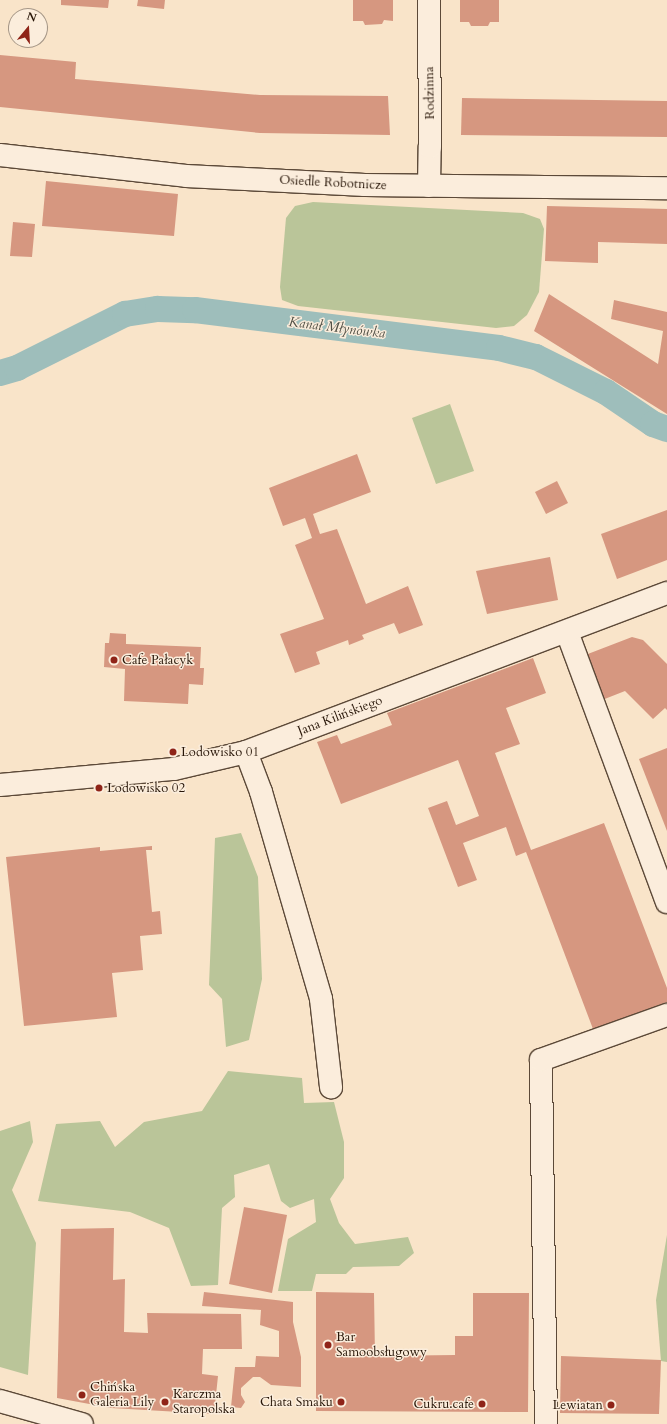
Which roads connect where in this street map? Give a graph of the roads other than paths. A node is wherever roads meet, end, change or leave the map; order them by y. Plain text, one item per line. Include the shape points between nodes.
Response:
1 (429, 0) edge
2 (0, 155) edge
3 (429, 186) junction
4 (667, 188) edge
5 (667, 593) edge
6 (567, 632) junction
7 (246, 752) junction
8 (0, 785) edge
9 (667, 902) edge
10 (667, 1015) edge
11 (331, 1087) dead end
12 (0, 1401) edge
13 (77, 1424) edge
14 (546, 1424) edge

1 - 3 street, Rodzinna
2 - 3 street, Osiedle Robotnicze via 186,176
3 - 4 street, Osiedle Robotnicze
5 - 6 street, Jana Kilińskiego
6 - 7 street, Jana Kilińskiego
6 - 9 street
7 - 8 street, Jana Kilińskiego via 174,769
7 - 11 street via 261,792 321,999
10 - 14 street via 541,1060
12 - 13 street

